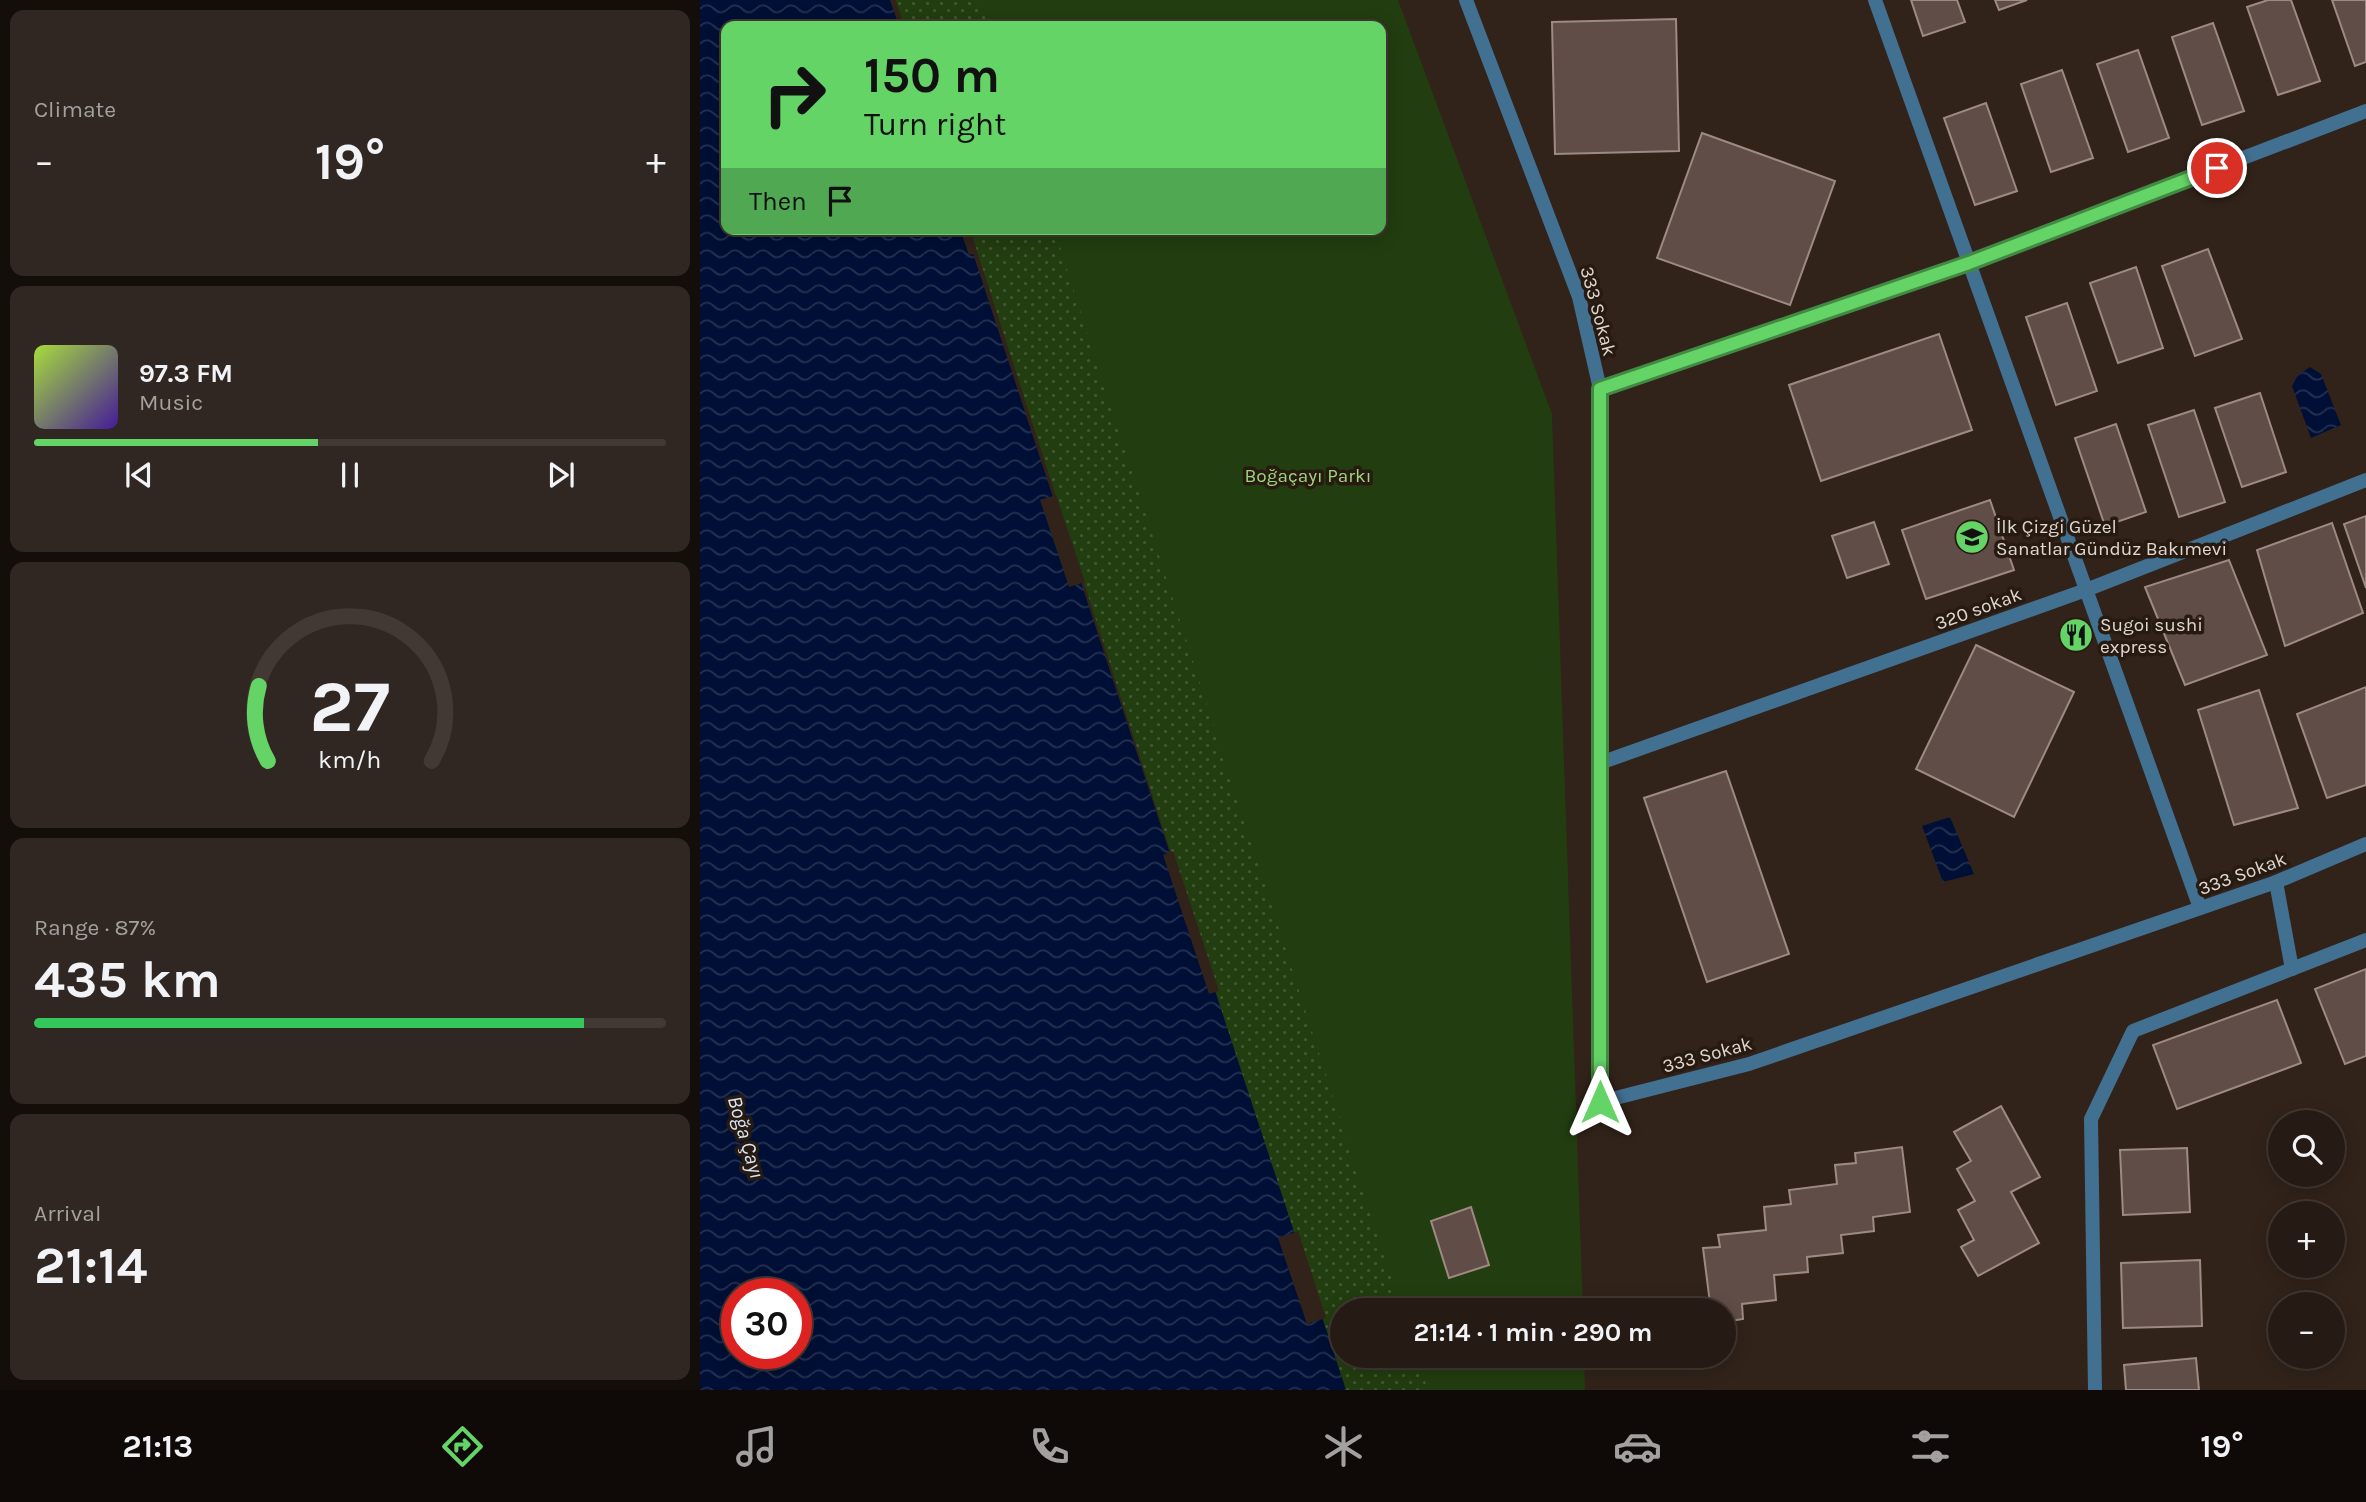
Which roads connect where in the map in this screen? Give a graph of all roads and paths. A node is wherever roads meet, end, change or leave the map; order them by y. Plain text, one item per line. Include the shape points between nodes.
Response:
1 (1466, 0) edge
2 (1875, 0) edge
3 (2366, 111) edge
4 (1969, 263) junction
5 (1600, 389) junction
6 (2366, 480) edge
7 (2086, 590) junction
8 (1600, 763) junction
9 (2366, 844) edge
10 (2276, 882) junction
11 (2200, 908) junction
12 (2366, 940) edge
13 (2292, 969) junction
14 (2095, 1390) edge

1 - 5 street, 333 Sokak via 1579,297
2 - 4 street
3 - 4 street
4 - 5 street
4 - 7 street
5 - 8 street, 333 Sokak
6 - 7 street, 320 sokak
7 - 8 street, 320 sokak
7 - 11 street
8 - 11 street, 333 Sokak via 1600,1102 1749,1064
9 - 10 street, 333 Sokak
10 - 11 street, 333 Sokak
10 - 13 street
12 - 13 street
13 - 14 street via 2133,1031 2091,1119

